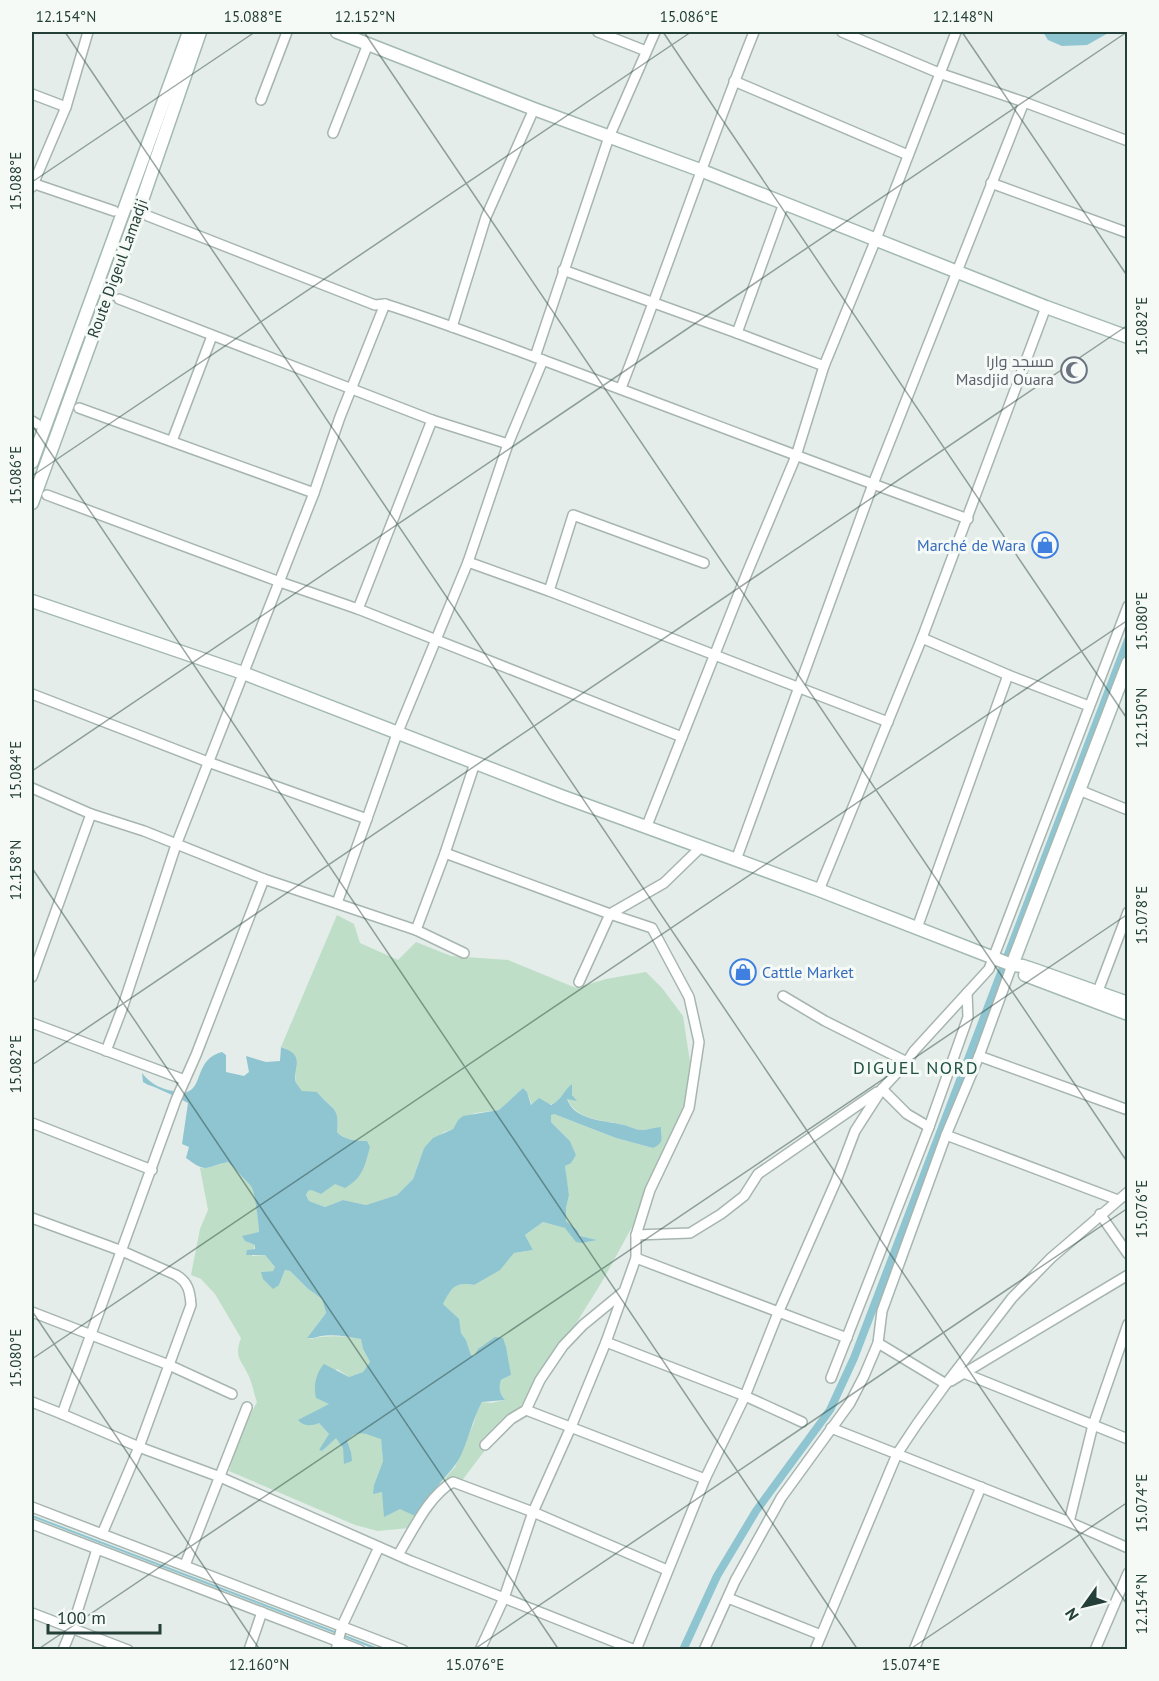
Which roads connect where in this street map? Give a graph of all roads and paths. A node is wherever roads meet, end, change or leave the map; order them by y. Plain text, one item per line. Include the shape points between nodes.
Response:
1 (88, 32) edge
2 (189, 32) edge
3 (200, 32) edge
4 (287, 32) edge
5 (338, 32) edge
6 (598, 32) edge
7 (655, 32) edge
8 (754, 32) edge
9 (847, 32) edge
10 (956, 32) edge
11 (368, 44) junction
12 (646, 51) junction
13 (939, 73) junction
14 (734, 81) junction
15 (32, 94) edge
16 (261, 100) dead end
17 (1024, 102) junction
18 (66, 107) junction
19 (534, 109) junction
20 (333, 133) dead end
21 (609, 137) junction
22 (1128, 141) edge
23 (908, 155) junction
24 (700, 170) junction
25 (991, 183) junction
26 (32, 185) edge
27 (784, 203) junction
28 (114, 211) dead end
29 (148, 216) dead end
30 (1128, 233) edge
31 (876, 239) junction
32 (563, 270) junction
33 (957, 271) junction
34 (119, 299) dead end
35 (385, 304) junction
36 (653, 304) junction
37 (1046, 307) junction
38 (452, 327) junction
39 (737, 333) junction
40 (212, 336) junction
41 (1128, 337) edge
42 (539, 359) junction
43 (824, 366) junction
44 (621, 388) junction
45 (351, 389) junction
46 (79, 408) dead end
47 (432, 420) junction
48 (172, 441) junction
49 (508, 444) junction
50 (796, 456) junction
51 (32, 462) edge
52 (873, 484) junction
53 (314, 493) junction
54 (47, 495) dead end
55 (32, 503) edge
56 (968, 519) junction
57 (468, 562) junction
58 (704, 563) dead end
59 (280, 582) junction
60 (549, 591) junction
61 (32, 601) edge
62 (1128, 606) edge
63 (358, 609) junction
64 (922, 638) junction
65 (437, 639) junction
66 (716, 655) junction
67 (1128, 663) edge
68 (243, 673) junction
69 (1008, 675) junction
70 (799, 686) junction
71 (32, 694) edge
72 (1089, 706) junction
73 (888, 722) junction
74 (397, 734) junction
75 (682, 737) junction
76 (208, 762) junction
77 (475, 763) junction
78 (32, 788) edge
79 (1079, 789) junction
80 (1128, 810) edge
81 (91, 814) junction
82 (368, 819) junction
83 (646, 828) junction
84 (176, 844) junction
85 (701, 847) junction
86 (445, 853) junction
87 (736, 860) junction
88 (264, 879) junction
89 (819, 890) junction
90 (337, 903) junction
91 (1128, 912) edge
92 (610, 914) junction
93 (917, 928) junction
94 (416, 930) junction
95 (464, 952) dead end
96 (1003, 962) junction
97 (32, 977) edge
98 (579, 982) dead end
99 (1098, 991) junction
100 (967, 993) junction
101 (783, 996) dead end
102 (1128, 1003) edge
103 (1128, 1014) edge
104 (32, 1023) edge
105 (106, 1051) junction
106 (979, 1056) junction
107 (907, 1062) junction
108 (185, 1080) junction
109 (882, 1089) junction
110 (1128, 1110) edge
111 (32, 1123) edge
112 (929, 1127) junction
113 (946, 1135) junction
114 (152, 1170) junction
115 (1128, 1192) edge
116 (1118, 1200) junction
117 (1100, 1214) junction
118 (32, 1218) edge
119 (636, 1235) junction
120 (122, 1251) junction
121 (1128, 1254) edge
122 (636, 1258) junction
123 (1128, 1275) edge
124 (624, 1292) junction
125 (32, 1312) edge
126 (778, 1313) junction
127 (1128, 1324) edge
128 (90, 1335) junction
129 (847, 1338) junction
130 (606, 1342) junction
131 (878, 1343) junction
132 (169, 1365) junction
133 (966, 1374) junction
134 (831, 1378) dead end
135 (946, 1384) junction
136 (232, 1394) dead end
137 (745, 1396) junction
138 (32, 1402) edge
139 (247, 1407) dead end
140 (526, 1410) junction
141 (62, 1414) junction
142 (802, 1422) dead end
143 (1094, 1425) junction
144 (571, 1427) junction
145 (831, 1428) junction
146 (1128, 1440) edge
147 (485, 1445) dead end
148 (139, 1447) junction
149 (897, 1454) junction
150 (220, 1477) junction
151 (705, 1479) junction
152 (981, 1487) junction
153 (32, 1507) edge
154 (533, 1512) junction
155 (1069, 1522) junction
156 (32, 1524) edge
157 (102, 1534) junction
158 (379, 1547) junction
159 (1128, 1548) edge
160 (97, 1549) junction
161 (398, 1555) junction
162 (185, 1565) junction
163 (667, 1570) junction
164 (1128, 1573) edge
165 (504, 1598) junction
166 (728, 1598) junction
167 (262, 1612) junction
168 (32, 1613) edge
169 (342, 1627) junction
170 (72, 1628) junction
171 (821, 1635) junction
172 (338, 1643) edge
173 (63, 1650) edge
174 (128, 1650) edge
175 (249, 1650) edge
176 (360, 1650) edge
177 (403, 1650) edge
178 (480, 1650) edge
179 (636, 1650) edge
180 (704, 1650) edge
181 (816, 1650) edge
182 (914, 1650) edge
183 (1095, 1650) edge

1 - 18 street
2 - 51 street
3 - 55 street, Route Digeul Lamadji
4 - 16 street
5 - 11 street
6 - 12 street
7 - 12 street
8 - 14 street
9 - 13 street
10 - 13 street
11 - 19 street
11 - 20 street
12 - 21 street
13 - 17 street
13 - 23 street
14 - 23 street
14 - 24 street
15 - 18 street
17 - 22 street
17 - 25 street
18 - 26 street
19 - 21 street
19 - 38 street via 486,217
21 - 24 street
21 - 32 street
23 - 31 street
24 - 27 street
24 - 36 street
25 - 30 street
25 - 33 street
26 - 28 street
27 - 31 street
27 - 39 street
29 - 35 street via 375,304
31 - 33 street
31 - 43 street
32 - 36 street
32 - 42 street
33 - 37 street
33 - 52 street
34 - 40 street
35 - 38 street
35 - 45 street
36 - 39 street
36 - 44 street
37 - 41 street
37 - 56 street
38 - 42 street
39 - 43 street
40 - 45 street
40 - 48 street
42 - 44 street
42 - 49 street
43 - 50 street
44 - 50 street
45 - 47 street
45 - 53 street
46 - 48 street
47 - 49 street
47 - 63 street
48 - 53 street
49 - 57 street
50 - 52 street
50 - 66 street
52 - 56 street
52 - 70 street
53 - 59 street
54 - 59 street
56 - 64 street
57 - 60 street
57 - 65 street
58 - 60 street via 573,516
59 - 63 street
59 - 68 street
60 - 66 street
61 - 68 street
62 - 72 street
63 - 65 street
64 - 69 street
64 - 73 street
65 - 74 street
65 - 75 street
66 - 70 street
66 - 75 street
67 - 79 street
68 - 74 street
68 - 76 street
69 - 72 street
69 - 93 street
70 - 73 street
70 - 87 street
71 - 76 street
72 - 96 street
73 - 89 street
74 - 77 street
74 - 82 street
75 - 83 street
76 - 82 street
76 - 84 street
77 - 83 street
77 - 86 street
78 - 81 street
79 - 80 street
79 - 96 street
81 - 84 street
81 - 97 street
82 - 90 street
83 - 85 street
84 - 88 street
84 - 105 street
85 - 87 street
85 - 92 street via 664,883
86 - 92 street
86 - 94 street
87 - 89 street
88 - 90 street
88 - 108 street
89 - 93 street
90 - 94 street
91 - 99 street
92 - 98 street
92 - 119 street via 652,928 689,997 699,1042 688,1108 650,1190
93 - 96 street
94 - 95 street
96 - 99 street
96 - 100 street via 989,969
96 - 103 street via 1021,973
96 - 106 street
99 - 102 street
100 - 107 street
100 - 112 street via 968,1017
101 - 107 street
104 - 105 street
105 - 108 street
106 - 110 street
106 - 113 street
107 - 109 street
108 - 114 street
109 - 112 street via 907,1114
109 - 119 street via 758,1174 744,1196 690,1233
109 - 126 street via 855,1131
111 - 114 street
112 - 129 street
113 - 116 street
113 - 131 street via 882,1311
114 - 120 street
115 - 116 street
116 - 117 street
117 - 121 street
117 - 135 street via 1012,1298
118 - 120 street
119 - 122 street
120 - 128 street
120 - 132 street via 176,1275 187,1285 191,1305
122 - 124 street
122 - 126 street
123 - 133 street
124 - 130 street
124 - 140 street via 562,1346
125 - 128 street
126 - 129 street
126 - 137 street
127 - 143 street
128 - 132 street
128 - 141 street
129 - 134 street
130 - 137 street
130 - 144 street
131 - 135 street
131 - 145 street via 850,1403
132 - 136 street
132 - 148 street
133 - 135 street
133 - 143 street
135 - 149 street
137 - 142 street
137 - 151 street
138 - 141 street
139 - 150 street
140 - 144 street
140 - 147 street
141 - 148 street
143 - 146 street
143 - 155 street
144 - 151 street
144 - 154 street
145 - 149 street
145 - 166 street via 781,1498
148 - 150 street
148 - 157 street
149 - 152 street
149 - 171 street
150 - 158 street
150 - 162 street
151 - 163 street
152 - 155 street
152 - 182 street
153 - 157 street
154 - 161 street via 453,1482 442,1488
154 - 163 street
154 - 165 street
155 - 159 street
156 - 160 street
157 - 162 street
158 - 161 street
158 - 169 street
160 - 167 street
160 - 170 street
161 - 165 street
162 - 169 street
163 - 179 street
164 - 183 street
165 - 178 street
165 - 179 street
166 - 171 street
166 - 180 street
167 - 172 street
167 - 175 street
168 - 170 street
169 - 172 street
169 - 177 street
170 - 173 street
170 - 174 street
171 - 181 street
172 - 176 street

